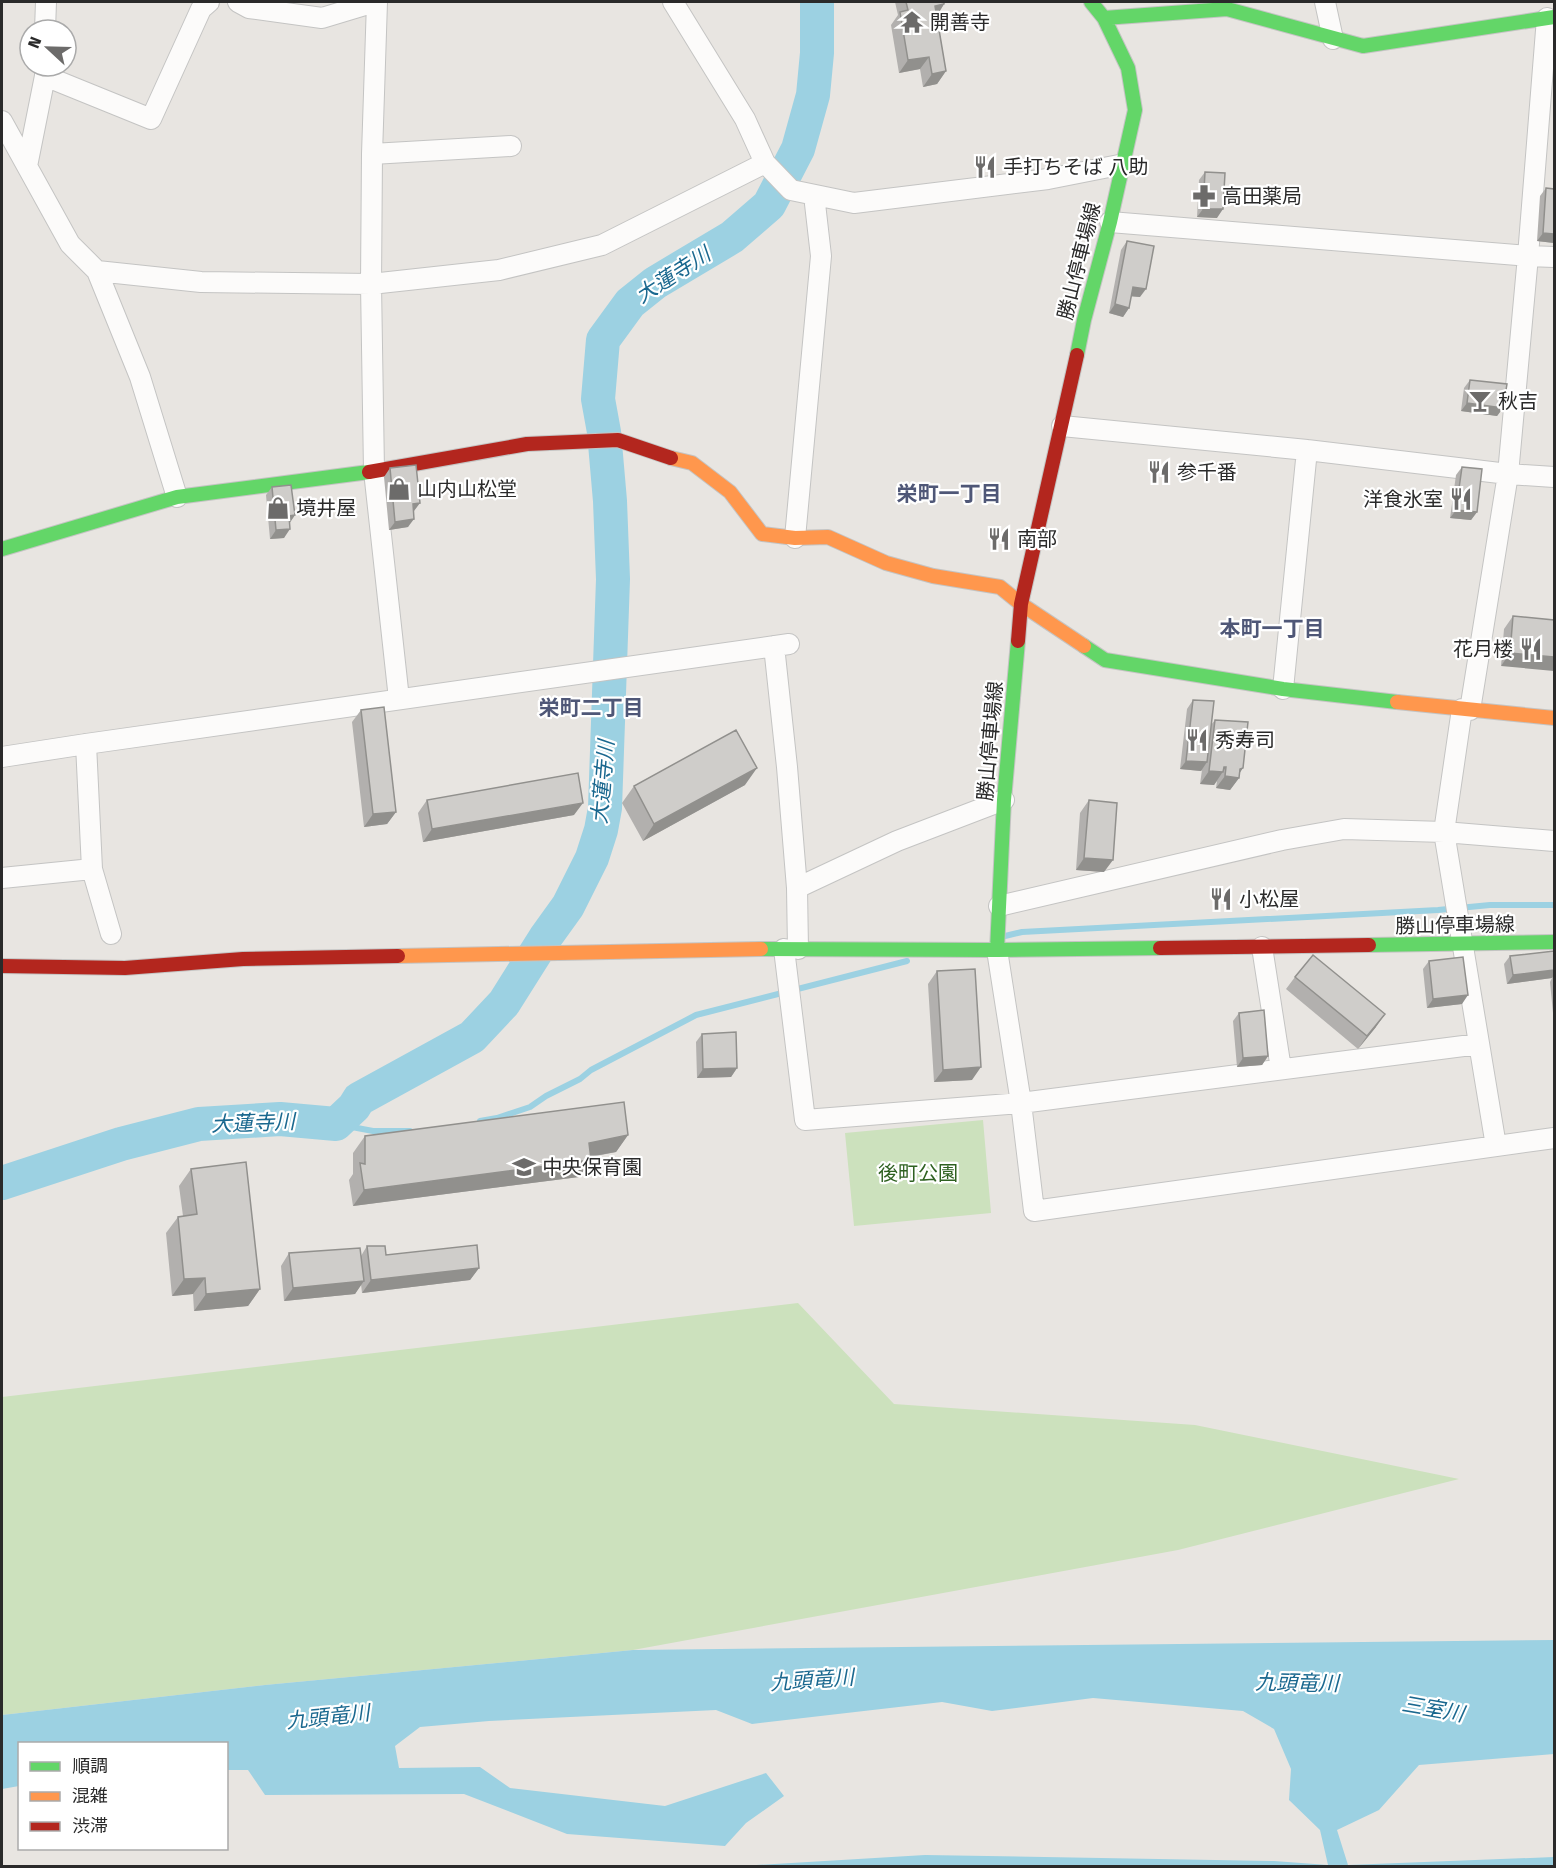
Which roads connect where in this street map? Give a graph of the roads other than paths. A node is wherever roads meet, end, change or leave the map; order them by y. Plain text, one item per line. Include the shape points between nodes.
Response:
1 (45, 2) edge
2 (209, 2) edge
3 (238, 2) edge
4 (376, 2) edge
5 (673, 2) edge
6 (1091, 2) edge
7 (1325, 2) edge
8 (1224, 5) edge
9 (45, 18) edge
10 (1104, 18) junction
11 (1551, 18) edge
12 (1333, 39) junction
13 (44, 78) edge
14 (61, 78) edge
15 (2, 121) edge
16 (512, 146) dead end
17 (372, 154) junction
18 (765, 163) junction
19 (1124, 164) junction
20 (27, 166) junction
21 (814, 195) junction
22 (1110, 222) junction
23 (1528, 256) junction
24 (1554, 257) edge
25 (97, 271) junction
26 (371, 284) junction
27 (1062, 426) junction
28 (1307, 450) junction
29 (374, 471) junction
30 (1508, 474) junction
31 (1554, 477) edge
32 (177, 497) junction
33 (795, 538) junction
34 (2, 549) edge
35 (1021, 604) junction
36 (1283, 688) junction
37 (399, 699) junction
38 (1466, 710) junction
39 (1554, 718) edge
40 (86, 744) junction
41 (2, 757) edge
42 (1004, 800) junction
43 (1444, 832) junction
44 (1554, 841) edge
45 (92, 869) junction
46 (2, 878) edge
47 (797, 888) junction
48 (999, 906) junction
49 (111, 934) dead end
50 (1554, 942) edge
51 (1462, 945) junction
52 (1262, 947) junction
53 (791, 949) junction
54 (997, 950) junction
55 (2, 966) edge
56 (1479, 1044) junction
57 (1281, 1069) junction
58 (1021, 1103) junction
59 (1554, 1138) edge
60 (1496, 1146) junction

1 - 9 street
2 - 14 street via 201,9 152,119
3 - 4 street via 249,8 322,18
4 - 17 street
5 - 18 street via 745,119
6 - 10 street, 勝山停車場線
7 - 12 street
8 - 10 street
8 - 12 street
10 - 19 street, 勝山停車場線 via 1128,68 1135,110
11 - 12 street via 1363,46
11 - 23 street
13 - 20 street
15 - 20 street
16 - 17 street
17 - 26 street
18 - 21 street via 791,190
18 - 26 street via 602,245 499,270
19 - 21 street via 1048,179 854,203
19 - 22 street, 勝山停車場線
20 - 25 street via 70,244
21 - 33 street via 821,256
22 - 23 street
22 - 27 street, 勝山停車場線
23 - 24 street
23 - 30 street
25 - 26 street via 201,282
25 - 32 street via 140,377
26 - 29 street
27 - 28 street
27 - 35 street, 勝山停車場線
28 - 30 street
28 - 36 street
29 - 32 street
29 - 33 street via 527,444 618,440 692,463 730,492 762,534
29 - 37 street
30 - 31 street
30 - 38 street
32 - 34 street
33 - 35 street via 828,537 886,563 933,576 1000,587
35 - 36 street via 1105,660
35 - 42 street, 勝山停車場線
36 - 38 street
37 - 40 street
37 - 47 street via 781,645
38 - 39 street
38 - 43 street
40 - 41 street
40 - 45 street
42 - 47 street via 897,842
42 - 48 street, 勝山停車場線
43 - 44 street
43 - 48 street via 1344,829
43 - 51 street
45 - 46 street
45 - 49 street
47 - 53 street
48 - 54 street, 勝山停車場線
50 - 51 street, 勝山停車場線
51 - 52 street, 勝山停車場線
51 - 56 street
52 - 54 street, 勝山停車場線
52 - 57 street
53 - 54 street
53 - 55 street via 243,959 125,968
53 - 58 street via 805,1120
54 - 58 street
56 - 57 street
56 - 60 street
57 - 58 street
58 - 60 street via 1034,1211
59 - 60 street

